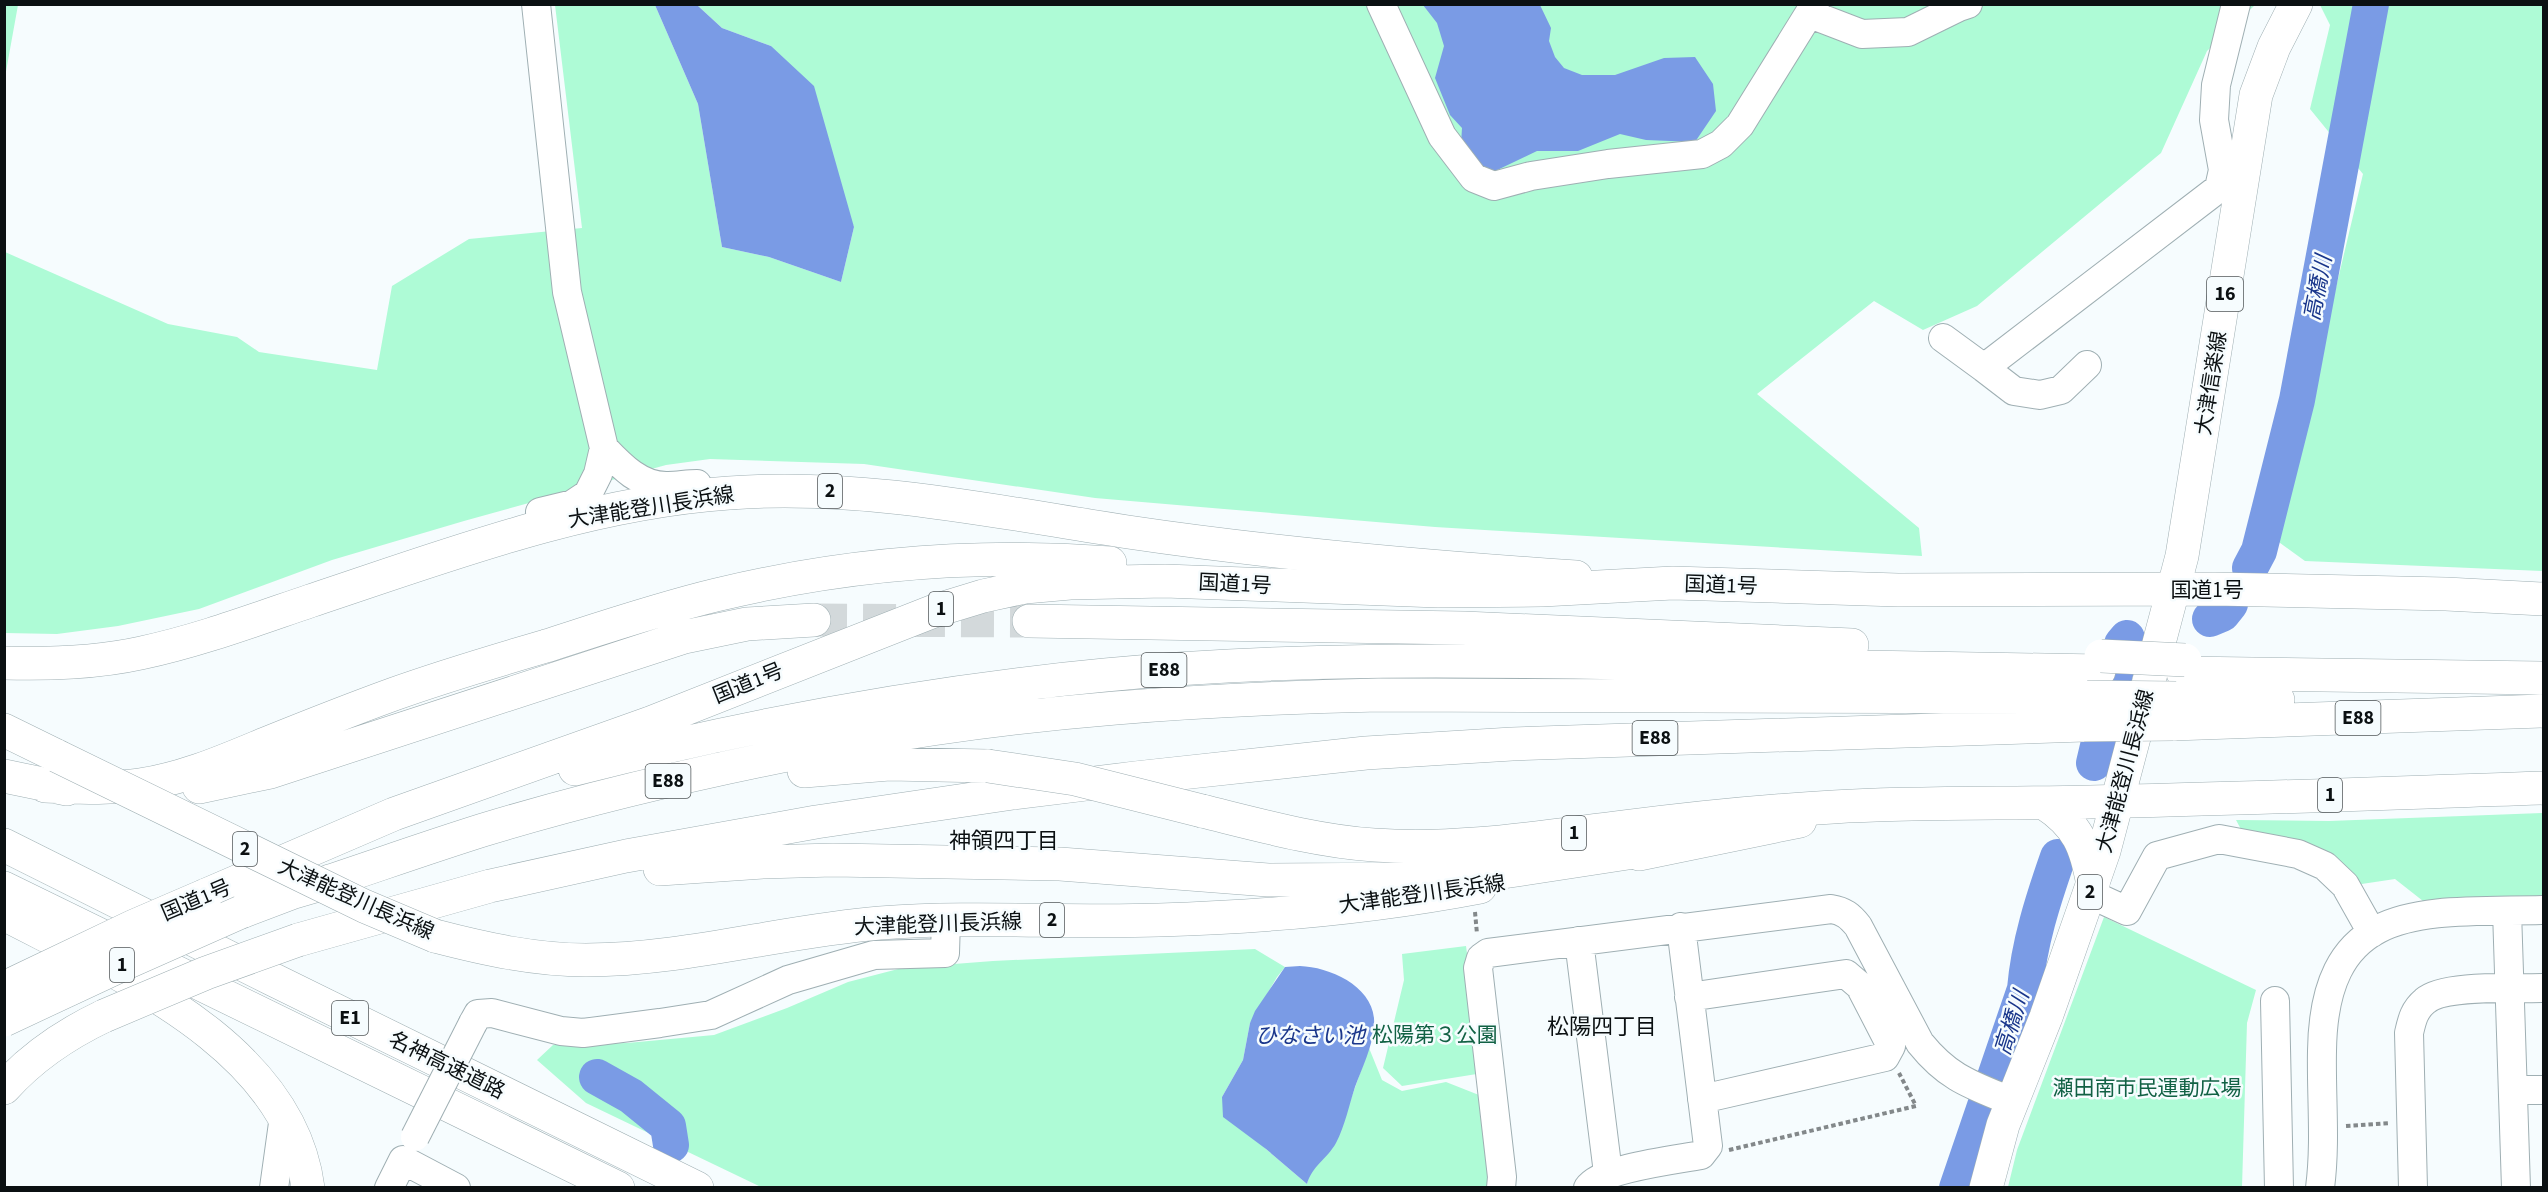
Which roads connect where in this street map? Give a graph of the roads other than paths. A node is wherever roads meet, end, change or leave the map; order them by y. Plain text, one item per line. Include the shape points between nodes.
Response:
1 (536, 4) edge
2 (1381, 4) edge
3 (1968, 4) edge
4 (2236, 4) edge
5 (2296, 4) edge
6 (1813, 9) edge
7 (2216, 85) junction
8 (2256, 95) junction
9 (1943, 338) dead end
10 (2087, 365) dead end
11 (1984, 368) junction
12 (604, 448) junction
13 (765, 492) junction
14 (466, 550) junction
15 (1673, 583) junction
16 (2174, 589) junction
17 (1363, 590) junction
18 (2544, 599) edge
19 (814, 620) tunnel mouth
20 (1029, 621) tunnel mouth
21 (4, 663) edge
22 (2544, 678) edge
23 (2093, 687) junction
24 (2179, 689) junction
25 (2544, 709) edge
26 (4, 730) edge
27 (4, 776) edge
28 (45, 786) junction
29 (2544, 788) edge
30 (1948, 802) junction
31 (2044, 802) junction
32 (2117, 802) junction
33 (4, 845) edge
34 (1667, 847) junction
35 (255, 876) junction
36 (330, 881) junction
37 (4, 888) edge
38 (2091, 890) junction
39 (430, 903) junction
40 (2544, 910) edge
41 (2507, 911) junction
42 (4, 914) edge
43 (946, 920) junction
44 (1681, 927) junction
45 (2372, 933) junction
46 (1579, 942) junction
47 (4, 988) edge
48 (2544, 988) edge
49 (2510, 989) junction
50 (1689, 997) junction
51 (2275, 1001) dead end
52 (4, 1020) edge
53 (4, 1088) edge
54 (2513, 1090) junction
55 (2544, 1090) edge
56 (1998, 1096) junction
57 (1702, 1099) junction
58 (284, 1116) junction
59 (409, 1148) junction
60 (1598, 1180) edge
61 (274, 1188) edge
62 (308, 1188) edge
63 (389, 1188) edge
64 (456, 1188) edge
65 (618, 1188) edge
66 (697, 1188) edge
67 (1501, 1188) edge
68 (1986, 1188) edge
69 (2279, 1188) edge
70 (2320, 1188) edge
71 (2413, 1188) edge
72 (2516, 1188) edge

1 - 12 street via 567,292
2 - 6 street via 1442,136 1474,178 1494,186 1608,164 1702,154 1721,144 1740,125
3 - 6 street via 1908,32 1862,34
4 - 7 street
5 - 8 main road, 大津信楽線 / 16
7 - 8 street
7 - 11 street via 2214,120 2223,170 2219,188
8 - 16 main road, 大津信楽線 / 16 via 2187,537
9 - 11 street
10 - 11 street via 2061,390 2040,395 2014,391
12 - 13 street via 623,469 651,483 666,487 727,485
12 - 14 street via 588,494 573,504 533,514 502,528
13 - 14 main road, 大津能登川長浜線 / 2 via 730,492 610,509
13 - 15 main road, 大津能登川長浜線 / 2 via 871,494 1310,554
14 - 21 main road, 大津能登川長浜線 / 2 via 139,654 52,664
15 - 16 main road, 国道1号 / 1 via 1898,590
15 - 17 main road, 国道1号 / 1 via 1542,590
16 - 18 main road, 国道1号 / 1
16 - 32 main road, 大津能登川長浜線 / 2
17 - 28 main road via 1053,559 935,562 822,574 716,595 521,653 394,694 214,765 173,777 140,785
17 - 35 main road, 国道1号 / 1 via 1116,580 1025,587 983,596 874,633 650,723 394,814
19 - 28 main road via 747,624 684,637 308,760 231,781 154,793 112,794
20 - 23 main road, E88 via 1464,628
22 - 24 main road, E88 via 2434,675
23 - 24 main road, E88, bridge
23 - 24 main road, E88
23 - 35 main road, E88 via 1478,661 1278,664 1106,675 906,701 680,743 475,798
23 - 36 main road, E88 via 1368,695 1198,703 1037,717 856,741 683,777 485,830
23 - 39 main road, E88 via 1512,744 1366,753 1013,793 816,822 555,870
24 - 25 main road, E88
26 - 43 main road, 大津能登川長浜線 / 2, bridge via 364,906 435,936 491,950 585,960 631,958 868,925
27 - 28 main road
29 - 32 main road, 国道1号 / 1
30 - 31 main road, 国道1号 / 1
30 - 34 main road, 大津能登川長浜線 / 2 via 1848,813
30 - 36 main road, 国道1号 / 1, bridge via 1738,814 1479,844 1416,847 1372,845 1274,829 1074,779 988,766 889,764 778,774 638,801
31 - 32 main road, 国道1号 / 1
31 - 38 main road via 2062,815 2082,841
32 - 38 main road, 大津能登川長浜線 / 2
33 - 66 main road, 名神高速道路 / E1
34 - 39 main road via 1503,872 1420,879 1268,880 1060,864 763,862 582,877
34 - 43 main road, 大津能登川長浜線 / 2 via 1472,889 1310,910 1158,920
35 - 47 main road, 国道1号 / 1, bridge via 125,930
36 - 52 main road, 国道1号 / 1, bridge via 240,912
37 - 65 main road, 名神高速道路 / E1
38 - 45 street via 2127,911 2157,856 2219,839 2298,854 2325,866 2345,885
38 - 56 main road, 大津能登川長浜線 / 2
39 - 53 main road, E88, bridge via 298,940 104,1016 51,1046
40 - 41 street
41 - 45 street via 2410,917
41 - 49 street
42 - 58 main road via 172,1007 249,1069
43 - 59 street, bridge via 945,953 874,955 788,980 711,1015 583,1033 492,1013 478,1014
44 - 46 street
44 - 50 street
44 - 56 street via 1840,910 1858,926 1920,1043 1960,1081
45 - 70 street via 2357,942 2339,965 2327,993
46 - 60 street
46 - 67 street via 1479,952
48 - 49 street
49 - 54 street
49 - 71 street via 2446,991 2426,999 2414,1012 2409,1033
50 - 57 street
50 - 57 street via 1846,974 1860,986 1891,1046 1885,1057
51 - 69 street
54 - 55 street
54 - 72 street
56 - 68 main road, 大津能登川長浜線 / 2 via 2003,1125
57 - 60 street via 1708,1146 1701,1155
58 - 61 street
58 - 62 main road via 298,1147
59 - 63 street
59 - 64 street

